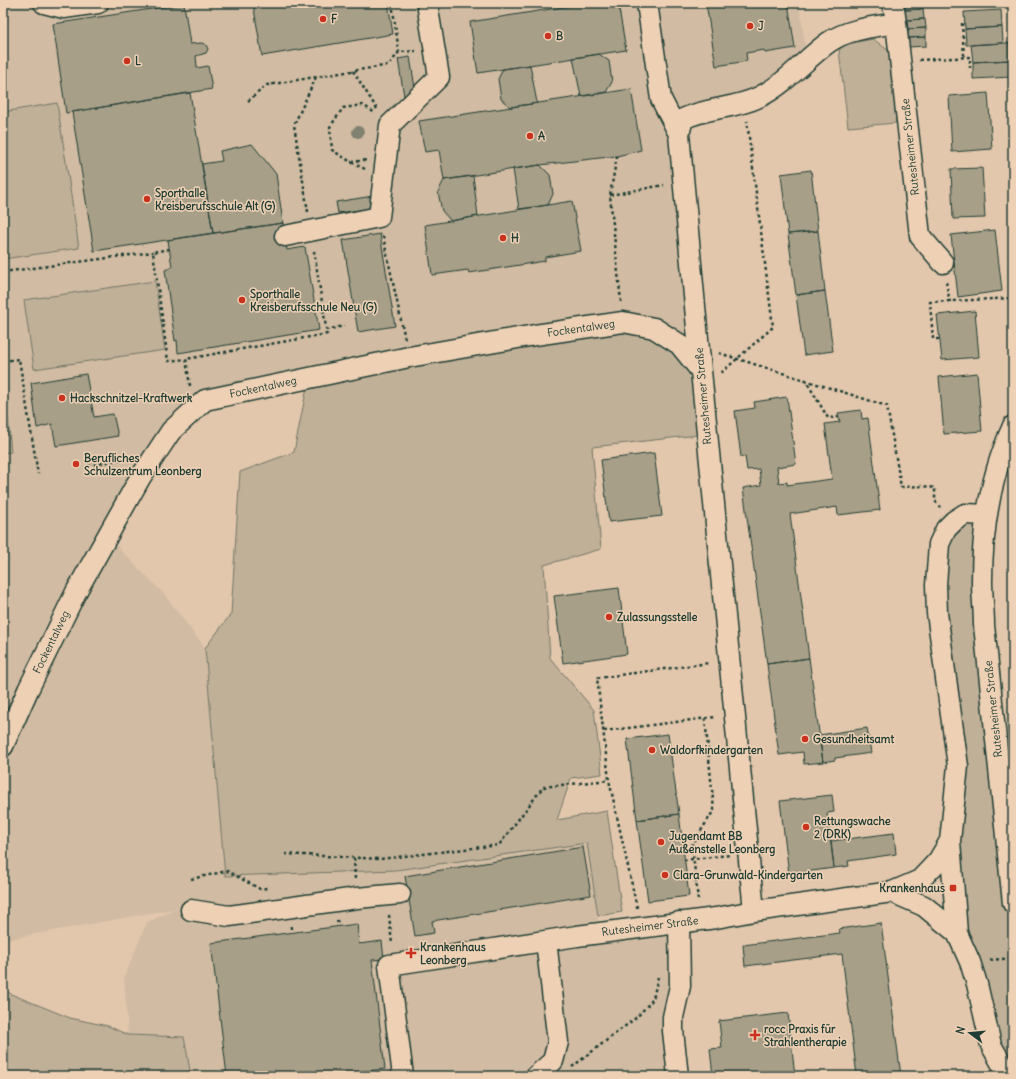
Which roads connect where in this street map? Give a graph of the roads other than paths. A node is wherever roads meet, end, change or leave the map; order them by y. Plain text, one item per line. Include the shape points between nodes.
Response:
1 (44, 3) edge
2 (98, 3) edge
3 (427, 3) edge
4 (647, 3) edge
5 (893, 3) edge
6 (896, 23) junction
7 (679, 134) junction
8 (285, 236) dead end
9 (943, 263) dead end
10 (702, 380) junction
11 (1013, 426) edge
12 (987, 515) junction
13 (3, 746) edge
14 (950, 841) junction
15 (892, 892) junction
16 (400, 894) dead end
17 (1013, 903) edge
18 (191, 910) dead end
19 (754, 911) junction
20 (679, 922) junction
21 (957, 933) junction
22 (546, 941) junction
23 (403, 1076) edge
24 (536, 1076) edge
25 (678, 1076) edge
26 (1012, 1076) edge

1 - 2 street via 64,8
3 - 8 street via 439,77 390,125 379,217
4 - 7 street via 661,99
5 - 6 street, Rutesheimer Straße
6 - 7 street via 853,31 829,42 760,97 683,119
6 - 9 street, Rutesheimer Straße via 920,236
7 - 10 street, Rutesheimer Straße
10 - 13 street, Fockentalweg via 679,344 654,328 623,322 409,357 205,400 171,431 140,478 76,592
10 - 19 street, Rutesheimer Straße
11 - 12 street, Rutesheimer Straße via 1000,460
12 - 14 street, Rutesheimer Straße via 965,514 946,529 939,544 937,613 958,766
12 - 17 street, Rutesheimer Straße via 982,581 984,624
14 - 15 street, Rutesheimer Straße via 938,861 920,880
14 - 21 street, Rutesheimer Straße
15 - 19 street, Rutesheimer Straße
15 - 21 street, Rutesheimer Straße via 924,906
16 - 18 street via 229,916
19 - 20 street, Rutesheimer Straße
20 - 22 street, Rutesheimer Straße
20 - 25 street via 680,986 673,1031
21 - 26 street, Rutesheimer Straße via 977,984 991,1045 1007,1073
22 - 23 street, Rutesheimer Straße via 390,965
22 - 24 street via 558,1042 553,1061

